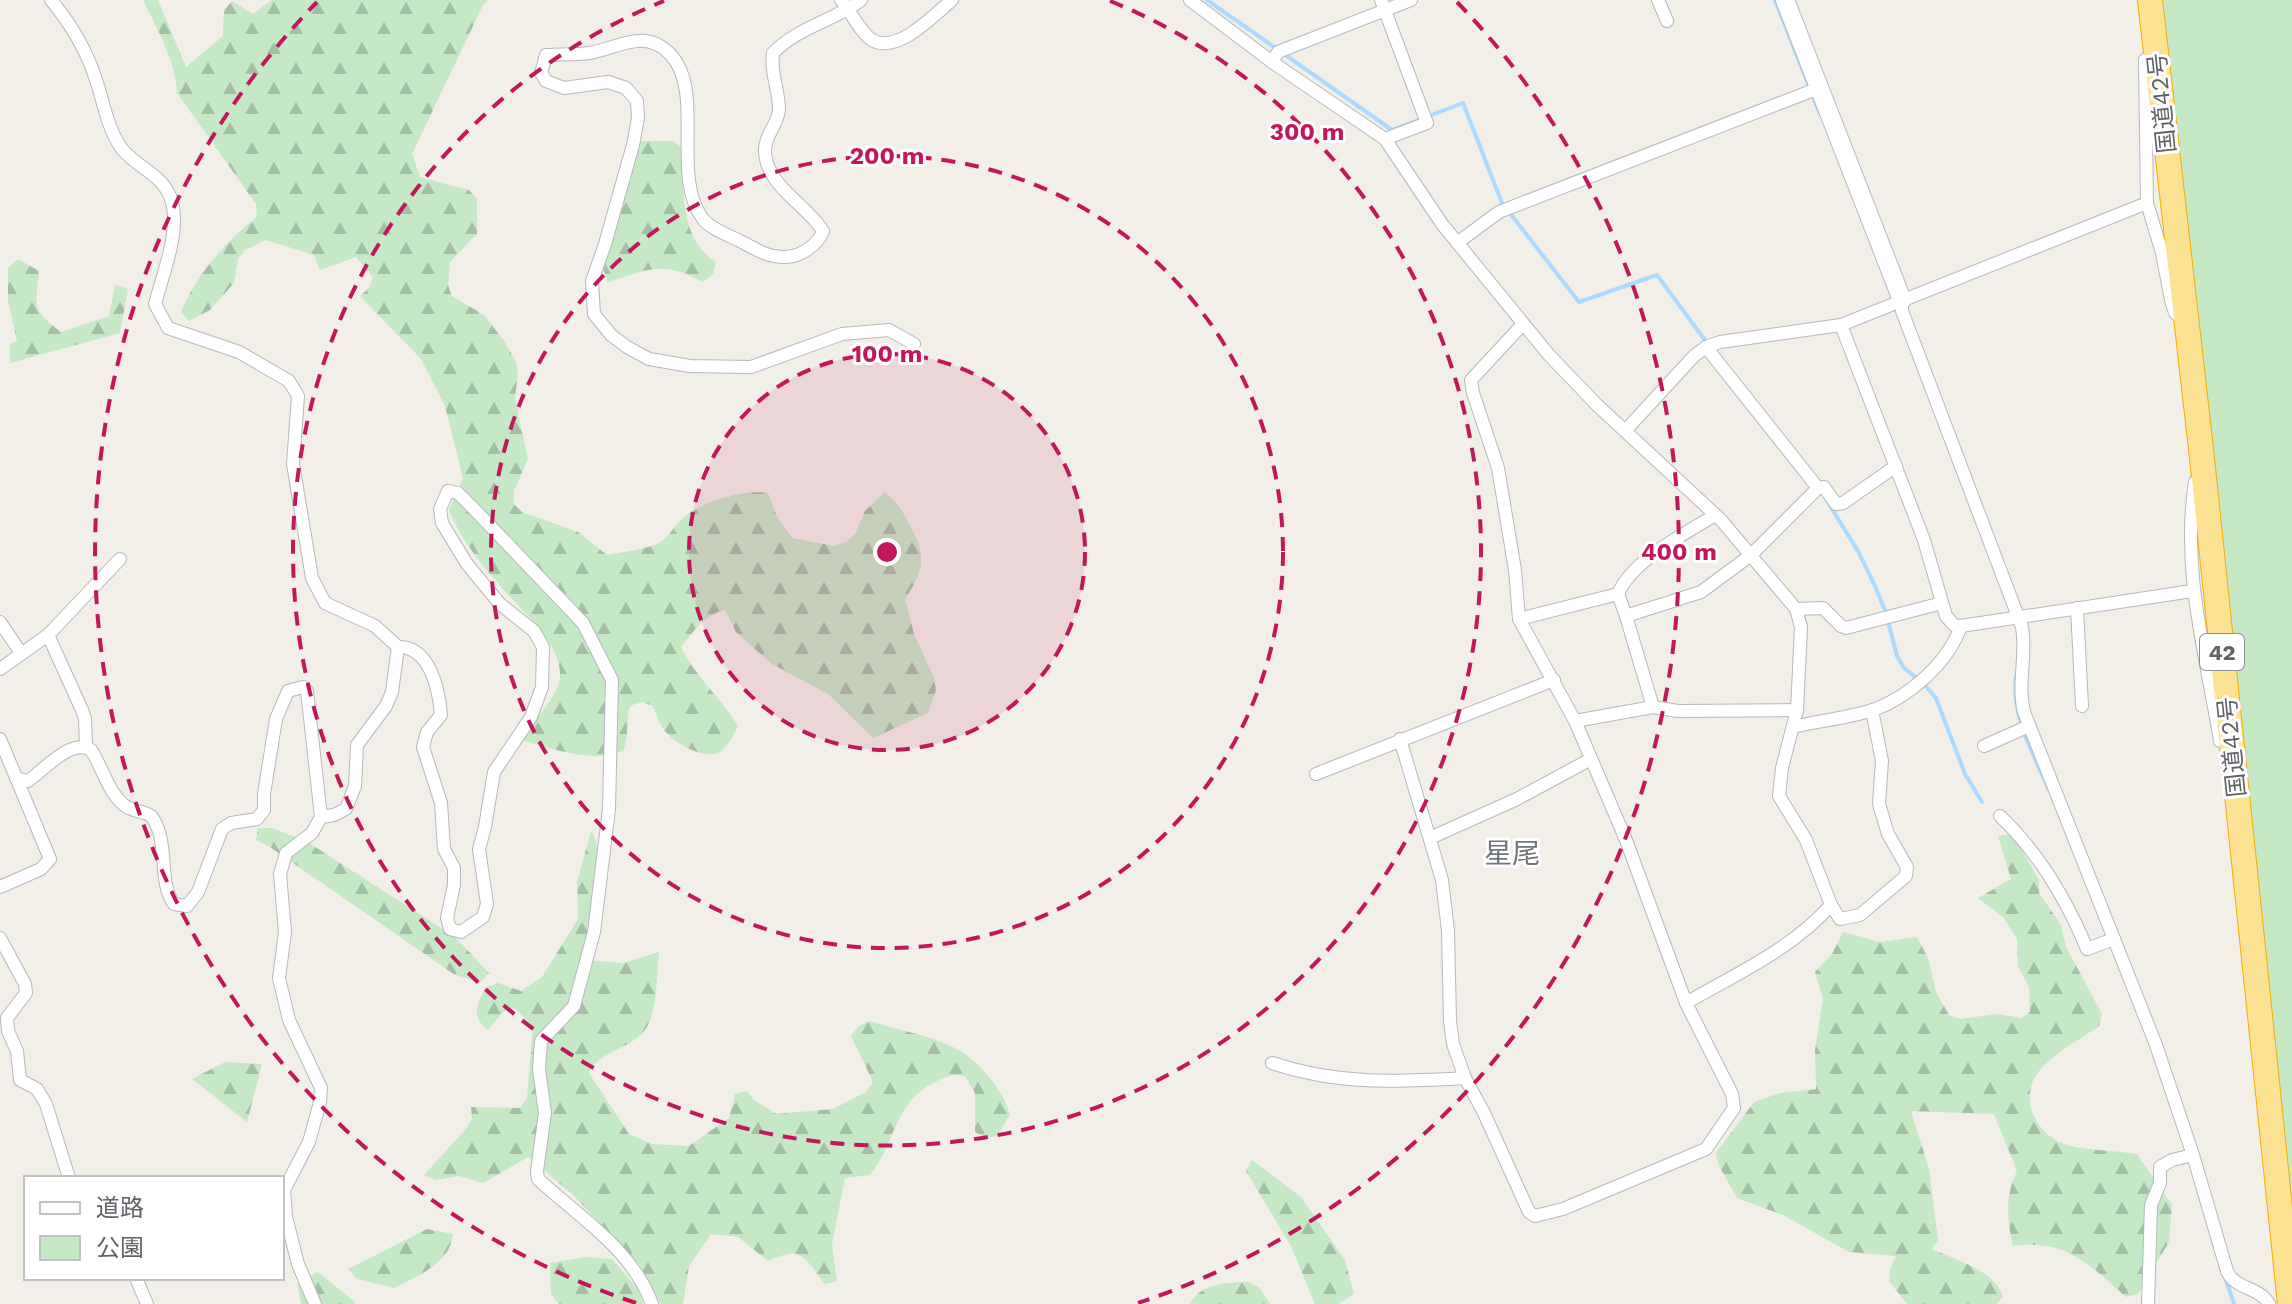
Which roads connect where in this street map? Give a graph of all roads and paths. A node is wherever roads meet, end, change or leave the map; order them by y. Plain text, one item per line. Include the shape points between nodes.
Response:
1 (51, 0) edge
2 (861, 0) edge
3 (952, 0) edge
4 (1190, 0) edge
5 (1411, 0) edge
6 (1658, 0) edge
7 (1785, 0) edge
8 (2150, 0) edge
9 (845, 5) edge
10 (1383, 5) edge
11 (1211, 7) edge
12 (1667, 21) dead end
13 (2157, 54) junction
14 (1272, 62) junction
15 (1819, 88) junction
16 (1385, 139) junction
17 (2147, 203) junction
18 (1457, 243) junction
19 (1902, 300) junction
20 (2186, 318) junction
21 (1523, 324) junction
22 (1841, 325) junction
23 (914, 344) dead end
24 (1706, 347) junction
25 (1625, 431) junction
26 (1896, 466) junction
27 (2203, 469) junction
28 (1818, 488) junction
29 (1715, 515) junction
30 (1751, 555) junction
31 (120, 559) dead end
32 (2192, 591) junction
33 (1618, 594) junction
34 (1942, 603) junction
35 (2077, 608) junction
36 (1796, 609) junction
37 (1626, 616) junction
38 (2019, 617) junction
39 (1519, 619) junction
40 (0, 622) edge
41 (1961, 626) junction
42 (48, 635) junction
43 (398, 647) junction
44 (21, 653) junction
45 (0, 669) edge
46 (1554, 680) junction
47 (2082, 706) dead end
48 (1653, 707) junction
49 (1797, 710) junction
50 (1872, 710) junction
51 (1575, 721) junction
52 (2029, 726) junction
53 (1793, 727) junction
54 (0, 739) edge
55 (1400, 739) junction
56 (86, 746) junction
57 (1984, 746) dead end
58 (1591, 759) junction
59 (2234, 763) junction
60 (1316, 774) dead end
61 (16, 778) junction
62 (2000, 816) dead end
63 (321, 817) junction
64 (1430, 838) junction
65 (0, 887) edge
66 (1831, 905) junction
67 (0, 938) edge
68 (2114, 939) junction
69 (1686, 1003) junction
70 (1272, 1063) dead end
71 (1465, 1078) junction
72 (2193, 1155) junction
73 (68, 1176) edge
74 (137, 1280) edge
75 (147, 1304) edge
76 (315, 1304) edge
77 (652, 1304) edge
78 (2148, 1304) edge
79 (2269, 1304) edge
80 (2290, 1304) edge

1 - 43 street via 75,33 123,150 159,179 173,204 174,226 155,304 168,328 239,352 289,381 298,396 293,464 312,578 325,603 375,626
2 - 9 street
3 - 9 street via 898,42 883,45 870,38
4 - 11 street
5 - 10 street
6 - 12 street
7 - 15 street
8 - 13 highway, 国道42号 / 42
9 - 23 street via 773,53 779,114 764,147 766,160 780,185 823,231 820,240 789,258 773,257 704,221 690,189 685,83 669,53 648,41 633,40 591,53 546,55 541,73 564,88 608,82 626,88 637,101 633,145 592,281 594,314 627,347 649,359 690,366 751,367 842,334 889,330
10 - 14 street via 1278,52
10 - 16 street via 1427,123
11 - 14 street
13 - 17 street via 2145,60
13 - 20 highway, 国道42号 / 42
14 - 16 street
15 - 18 street via 1499,212
15 - 19 street
16 - 18 street
17 - 19 street
17 - 20 street via 2175,313
18 - 21 street
19 - 22 street
19 - 38 street
20 - 27 highway, 国道42号 / 42
21 - 25 street
21 - 39 street via 1471,380 1498,468
22 - 24 street
22 - 26 street
24 - 25 street
24 - 28 street
25 - 29 street
26 - 28 street via 1840,504 1824,487
26 - 34 street
27 - 32 street via 2195,485
27 - 59 highway, 国道42号 / 42
28 - 30 street
29 - 30 street
29 - 33 street via 1624,579
30 - 36 street
30 - 37 street via 1701,592
31 - 42 street
32 - 35 street
32 - 59 street via 2221,741
33 - 37 street
33 - 39 street
34 - 36 street via 1846,628 1823,608
34 - 41 street via 1950,621
35 - 38 street
35 - 47 street
36 - 49 street via 1801,627
37 - 48 street
38 - 41 street
38 - 52 street via 2025,650 2020,691
39 - 46 street
40 - 44 street
41 - 50 street via 1937,665
42 - 44 street
42 - 56 street via 85,719
43 - 63 street via 392,692 357,745 355,786 346,809
43 - 77 street via 418,651 439,696 441,715 423,747 441,803 444,849 454,868 447,918 450,929 461,932 483,917 487,904 479,849 494,772 531,717 542,687 543,647 534,631 500,604 475,574 442,523 440,509 448,491 458,493 583,623 612,680 609,809 599,901 574,1006 541,1041 545,1113 537,1171 538,1179 587,1219 637,1272
44 - 45 street
46 - 51 street
46 - 55 street
48 - 49 street
48 - 51 street
49 - 53 street
50 - 53 street
50 - 66 street via 1882,761 1879,804 1907,867 1906,876 1855,918 1840,919
51 - 58 street
52 - 57 street
52 - 68 street
53 - 66 street via 1779,796 1806,840
54 - 61 street
55 - 60 street
55 - 64 street
56 - 61 street via 74,746 28,781
56 - 63 street via 121,802 153,819 164,845 168,896 174,904 187,906 198,892 222,829 257,819 264,810 276,719 293,688 307,691
58 - 64 street
58 - 69 street
59 - 80 highway, 国道42号 / 42
61 - 65 street via 50,859 41,869
62 - 68 street via 2050,879 2087,949
63 - 76 street via 312,833 286,853 280,874 285,932 279,978 289,1020 321,1088 309,1142 284,1190 298,1264
64 - 71 street via 1446,905 1453,1044
66 - 69 street via 1791,942
67 - 73 street via 25,984 26,993 7,1018 20,1080 37,1089 46,1104
68 - 72 street
69 - 71 street via 1732,1094 1729,1116 1706,1149 1545,1215 1529,1212
70 - 71 street via 1349,1081
72 - 78 street via 2160,1167 2151,1205
72 - 79 street via 2229,1277 2259,1292
74 - 75 street

